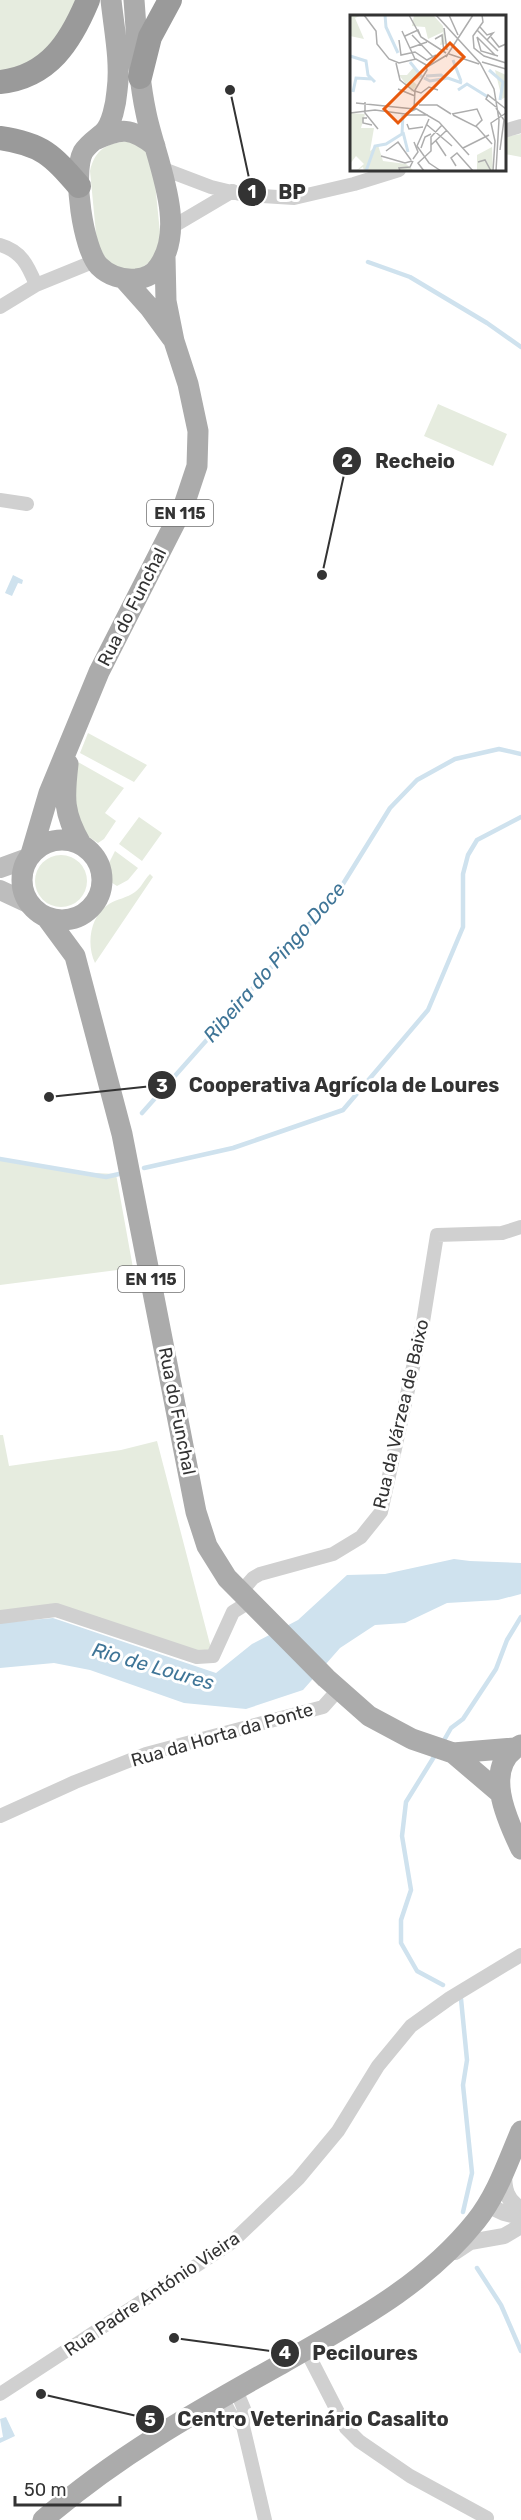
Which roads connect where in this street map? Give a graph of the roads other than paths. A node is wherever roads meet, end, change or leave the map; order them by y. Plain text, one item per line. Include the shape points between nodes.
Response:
1 (88, 0) edge
2 (111, 0) edge
3 (134, 0) edge
4 (170, 0) edge
5 (140, 77) junction
6 (0, 82) edge
7 (521, 126) edge
8 (506, 130) edge
9 (0, 138) edge
10 (91, 142) junction
11 (155, 146) junction
12 (161, 168) junction
13 (396, 171) edge
14 (79, 186) junction
15 (233, 191) junction
16 (171, 227) junction
17 (0, 245) edge
18 (165, 257) junction
19 (95, 261) junction
20 (125, 279) junction
21 (36, 285) junction
22 (0, 307) edge
23 (174, 341) junction
24 (0, 500) edge
25 (27, 504) dead end
26 (75, 734) junction
27 (81, 844) junction
28 (30, 856) junction
29 (0, 868) edge
30 (0, 890) edge
31 (30, 904) junction
32 (87, 912) junction
33 (46, 918) junction
34 (75, 956) junction
35 (521, 1227) edge
36 (250, 1603) junction
37 (0, 1617) edge
38 (332, 1684) junction
39 (518, 1747) edge
40 (453, 1753) junction
41 (500, 1793) junction
42 (0, 1816) edge
43 (521, 1849) edge
44 (521, 1955) edge
45 (521, 2131) edge
46 (504, 2171) junction
47 (521, 2209) edge
48 (482, 2212) junction
49 (518, 2225) edge
50 (430, 2270) junction
51 (306, 2350) junction
52 (0, 2394) edge
53 (229, 2394) junction
54 (487, 2518) dead end
55 (43, 2520) edge
56 (265, 2520) edge

1 - 6 highway via 75,32 60,53 39,69
2 - 10 main road via 117,90 105,131
3 - 5 main road, Rua do Funchal
4 - 5 highway via 150,37
5 - 11 main road, Rua do Funchal
7 - 8 street
9 - 14 highway via 39,147
10 - 11 main road via 114,131 130,131
10 - 14 main road via 82,153
11 - 12 main road, Rua do Funchal
12 - 15 street
12 - 16 main road, Rua do Funchal
13 - 15 street via 294,198
14 - 19 main road via 86,240
15 - 16 street
16 - 18 main road, Rua do Funchal
17 - 21 street via 12,248 28,265
18 - 20 main road via 154,273 140,279
18 - 23 main road, Rua do Funchal via 164,283
19 - 20 main road, Rua do Funchal via 104,270
19 - 21 street
20 - 23 main road, Rua do Funchal
21 - 22 street
23 - 26 main road, Rua do Funchal / EN 115 via 198,431 197,466 184,505 99,672
24 - 25 street
26 - 27 main road, Rua do Funchal via 64,798
26 - 28 main road, Rua do Funchal via 49,793
27 - 28 main road via 57,840 45,843
27 - 32 main road, Rua do Funchal via 94,855 103,877 97,901
28 - 29 main road
28 - 31 main road, Rua do Funchal via 22,881
30 - 31 main road
31 - 33 main road, Rua do Funchal
32 - 33 main road via 75,919
32 - 34 main road, Rua do Funchal
33 - 34 main road, Rua do Funchal
34 - 36 main road, Rua do Funchal / EN 115 via 129,1163 200,1528 215,1562
35 - 36 street, Rua da Várzea de Baixo via 502,1233 437,1235 423,1322 381,1512 361,1537 333,1554 253,1578
36 - 37 street via 233,1612 213,1656 205,1657 56,1610
36 - 38 main road, Rua do Funchal / EN 115
38 - 40 main road, Rua do Funchal / EN 115 via 369,1716 412,1739
38 - 42 street, Rua da Horta da Ponte via 323,1707 146,1754
39 - 40 main road, Rua do Funchal
39 - 41 main road via 504,1760 499,1776
40 - 41 main road, Rua do Funchal
41 - 43 main road
44 - 52 street, Rua Padre António Vieira via 411,2026 378,2066 338,2131 298,2179 231,2243
45 - 46 main road
46 - 47 street via 504,2190 511,2203
46 - 48 main road
48 - 49 street via 504,2213
48 - 50 main road
49 - 50 street via 504,2236 470,2242
50 - 51 main road via 384,2305
51 - 53 main road
51 - 54 street via 346,2428 359,2441 410,2476
53 - 55 main road via 133,2451
53 - 56 street via 231,2415 243,2426

